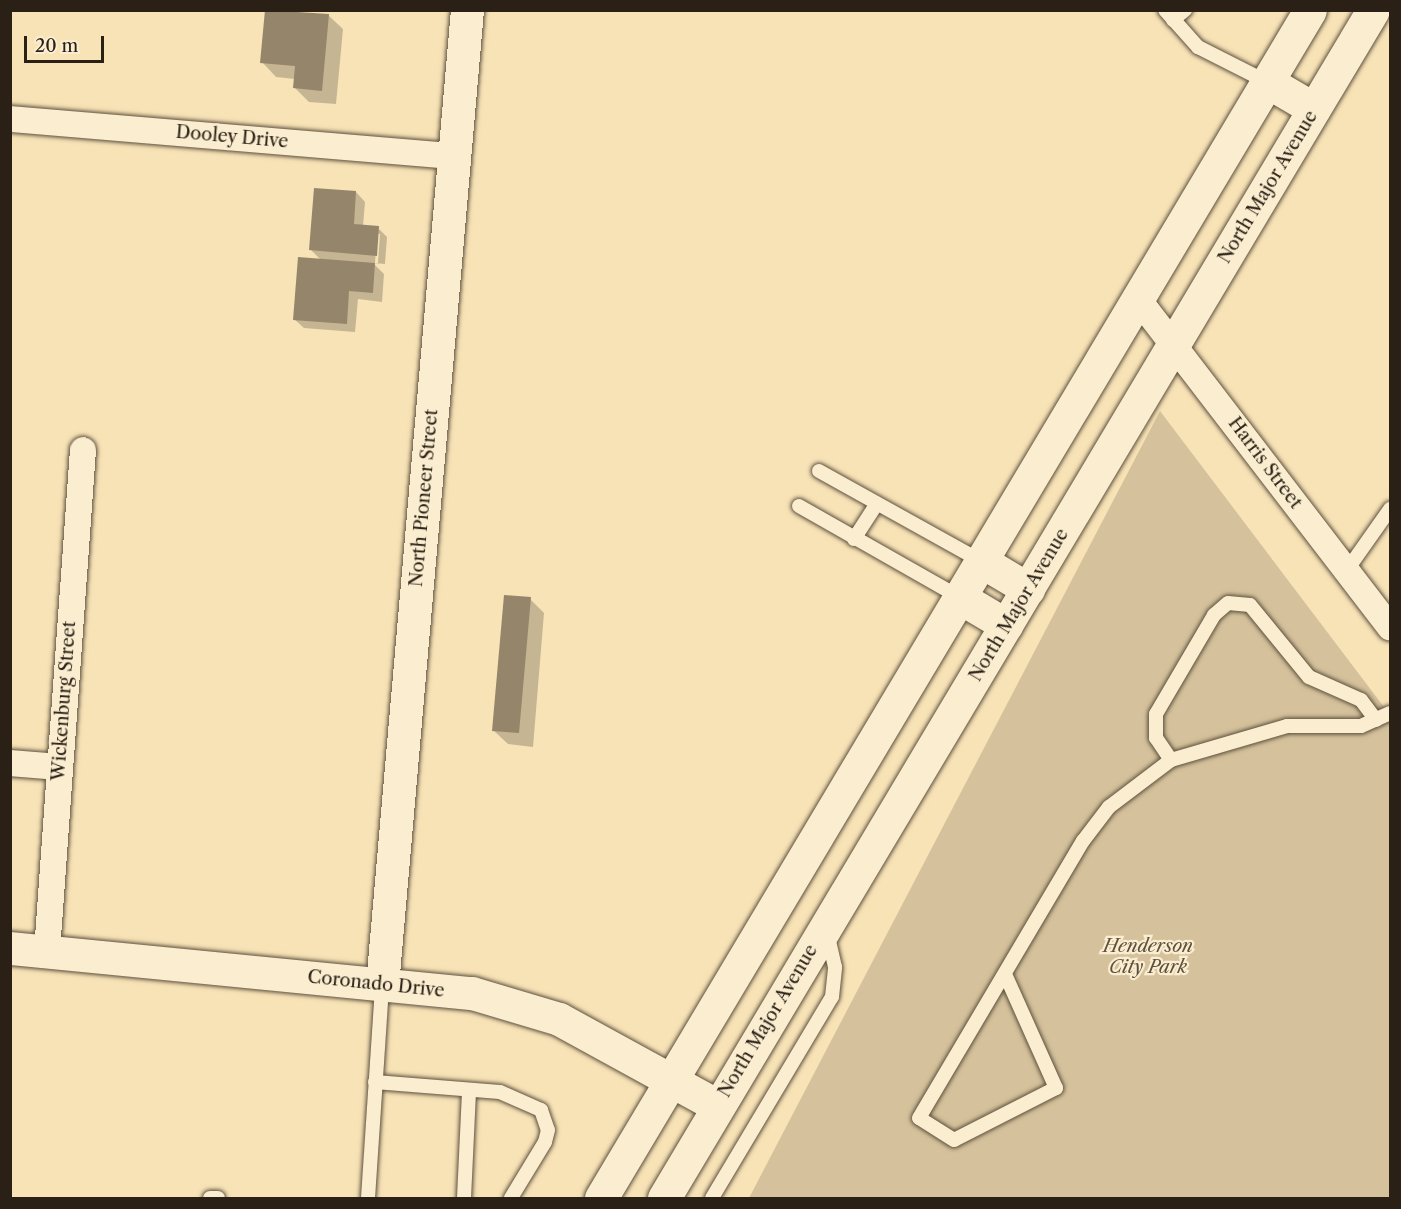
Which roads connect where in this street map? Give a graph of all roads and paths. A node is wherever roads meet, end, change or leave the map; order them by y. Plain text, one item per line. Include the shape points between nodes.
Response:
1 (467, 10) edge
2 (1185, 10) edge
3 (1310, 10) edge
4 (1373, 10) edge
5 (1169, 15) edge
6 (1268, 82) junction
7 (1314, 109) junction
8 (10, 119) edge
9 (454, 156) junction
10 (1138, 299) junction
11 (1174, 345) junction
12 (82, 450) dead end
13 (819, 471) dead end
14 (876, 505) junction
15 (799, 506) dead end
16 (1390, 508) edge
17 (854, 539) junction
18 (981, 561) junction
19 (1347, 570) junction
20 (1028, 589) junction
21 (959, 597) junction
22 (1006, 625) junction
23 (1390, 627) edge
24 (1390, 713) edge
25 (1376, 720) junction
26 (1171, 760) junction
27 (10, 763) edge
28 (59, 767) junction
29 (825, 926) junction
30 (10, 948) edge
31 (47, 951) junction
32 (1005, 974) junction
33 (382, 985) junction
34 (670, 1079) junction
35 (375, 1082) junction
36 (470, 1090) junction
37 (718, 1106) junction
38 (210, 1198) edge
39 (218, 1198) edge
40 (368, 1198) edge
41 (464, 1198) edge
42 (511, 1198) edge
43 (602, 1198) edge
44 (664, 1198) edge
45 (712, 1198) edge

1 - 9 street, North Pioneer Street
2 - 5 lane
3 - 6 street
4 - 7 street, North Major Avenue
5 - 6 lane via 1197,47
6 - 7 street
6 - 10 street
7 - 11 street, North Major Avenue
8 - 9 street, Dooley Drive
9 - 33 street, North Pioneer Street
10 - 11 street, Harris Street
10 - 18 street
11 - 19 street, Harris Street
11 - 20 street, North Major Avenue
12 - 28 street, Wickenburg Street
13 - 14 lane
14 - 17 lane
14 - 18 lane
15 - 17 lane
16 - 19 lane
17 - 21 lane
18 - 20 street
18 - 21 street
19 - 23 street, Harris Street
20 - 22 street, North Major Avenue
21 - 22 street
21 - 34 street
22 - 29 street, North Major Avenue
24 - 25 lane
25 - 26 lane via 1349,728 1287,726
25 - 26 lane via 1361,700 1309,676 1251,605 1228,603 1214,615 1156,714 1156,738
26 - 32 lane via 1109,807
27 - 28 street
28 - 31 street, Wickenburg Street
29 - 37 street, North Major Avenue
29 - 45 lane via 835,967 832,997
30 - 31 street, Coronado Drive
31 - 33 street, Coronado Drive
32 - 32 lane via 1056,1088 954,1140 919,1118
33 - 34 street, Coronado Drive via 472,993 559,1019
33 - 35 lane
34 - 37 street, Coronado Drive
34 - 43 street
35 - 36 lane
35 - 40 lane
36 - 41 lane
36 - 42 lane via 513,1096 546,1119 545,1142
37 - 44 street, North Major Avenue
38 - 39 lane

